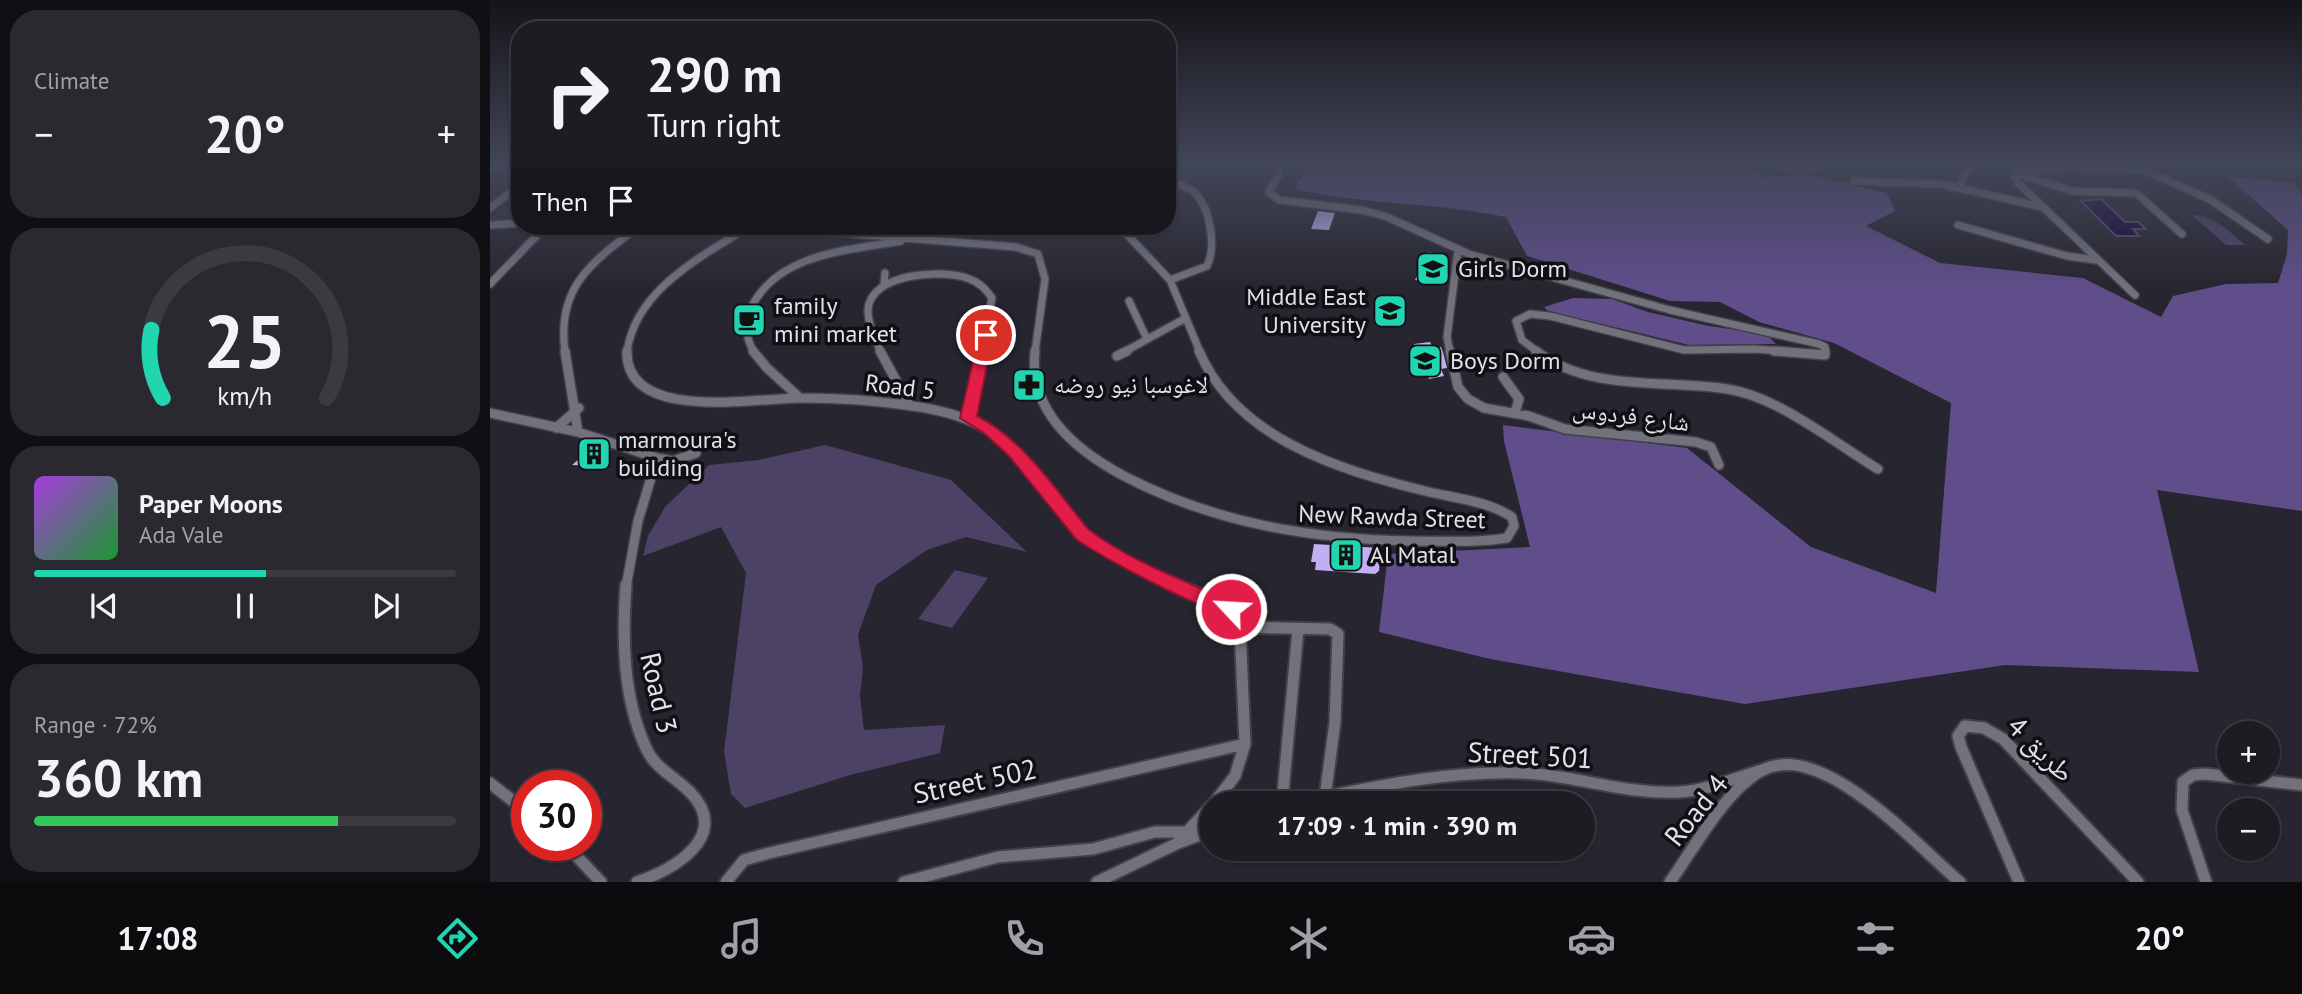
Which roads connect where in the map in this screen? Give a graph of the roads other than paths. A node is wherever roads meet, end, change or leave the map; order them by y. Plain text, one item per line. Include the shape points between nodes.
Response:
1 (1202, 206) edge
2 (1334, 206) edge
3 (2039, 206) edge
4 (2151, 206) edge
5 (2220, 206) edge
6 (2042, 207) joint
7 (511, 224) edge
8 (490, 225) edge
9 (1958, 225) dead end
10 (2182, 234) dead end
11 (537, 235) edge
12 (628, 235) edge
13 (737, 235) edge
14 (865, 235) edge
15 (1128, 235) edge
16 (913, 239) junction
17 (2268, 239) dead end
18 (1457, 254) junction
19 (2096, 260) junction
20 (885, 273) dead end
21 (1170, 280) junction
22 (884, 284) junction
23 (490, 285) edge
24 (2135, 295) dead end
25 (1129, 301) dead end
26 (1184, 319) junction
27 (1146, 337) junction
28 (1117, 356) dead end
29 (1503, 377) dead end
30 (786, 386) junction
31 (800, 398) junction
32 (766, 400) junction
33 (910, 406) junction
34 (579, 408) junction
35 (490, 413) edge
36 (1515, 413) junction
37 (968, 418) junction
38 (556, 428) junction
39 (578, 432) junction
40 (696, 453) dead end
41 (657, 458) junction
42 (1718, 464) dead end
43 (1878, 469) dead end
44 (1240, 627) junction
45 (1298, 630) junction
46 (1245, 744) junction
47 (1762, 770) junction
48 (490, 783) edge
49 (2302, 785) edge
50 (1223, 791) edge
51 (1283, 791) edge
52 (1326, 791) edge
53 (1363, 791) edge
54 (511, 799) edge
55 (1199, 818) edge
56 (1186, 832) junction
57 (1199, 835) edge
58 (1176, 844) junction
59 (581, 861) edge
60 (601, 882) edge
61 (636, 882) edge
62 (726, 882) edge
63 (904, 882) edge
64 (1097, 882) edge
65 (1670, 882) edge
66 (1959, 882) edge
67 (2019, 882) edge
68 (2138, 882) edge
69 (2206, 882) edge

1 - 21 street via 1213,251 1207,266
2 - 18 street via 1387,217
3 - 6 street
4 - 10 street
5 - 17 street
6 - 19 street
7 - 8 street
9 - 19 street
11 - 23 street
12 - 34 street via 583,270 568,301 563,345
13 - 32 street, Road 5 via 650,300 631,327 627,365 644,389 710,403
14 - 16 street, New Rawda Street
15 - 21 street, New Rawda Street
16 - 26 street, New Rawda Street via 1016,247 1038,254 1045,268 1034,349 1033,380 1038,396 1076,447 1151,493 1237,523 1348,540 1486,541 1507,538 1511,532 1512,517 1498,508 1391,482 1285,444 1230,398 1203,359
16 - 30 street via 799,263 778,273 766,286 747,317 747,332 757,356
18 - 36 street, شارع فردوس via 1447,337 1458,387 1484,408
18 - 43 street via 1819,344 1825,355 1755,349 1684,350 1550,316 1530,314 1516,321 1522,340 1551,362 1590,376 1643,385 1729,388 1775,406
19 - 24 street
20 - 22 street
21 - 26 street, New Rawda Street
22 - 33 street via 871,299 869,316
22 - 37 street via 939,273 970,277 989,288 991,317
25 - 27 street
26 - 27 street
27 - 28 street
29 - 36 street via 1519,399
30 - 31 street
30 - 32 street
31 - 32 street, Road 5
31 - 33 street, Road 5
33 - 37 street, Road 5
34 - 38 street
34 - 39 street
35 - 38 street
36 - 42 street, شارع فردوس via 1565,429 1696,442 1711,447
37 - 44 street, Road 5 via 990,429 1015,452 1082,534 1170,583 1223,604
38 - 39 street
39 - 41 street
40 - 41 street via 673,461
41 - 61 street, Road 3 via 626,586 624,653 633,708 648,752 695,797 703,821 702,836 685,860
44 - 45 street
44 - 46 street
45 - 51 street
45 - 52 street via 1333,630 1339,637
46 - 50 street via 1235,776
46 - 62 street, Street 502 via 769,853 744,860
47 - 53 street, Street 501 via 1702,789 1676,792 1549,775 1469,774
47 - 65 street, Road 4 via 1733,799
47 - 66 street via 1797,763 1830,777 1873,807
48 - 54 street
49 - 69 street via 2205,774 2183,782 2182,810
55 - 56 street
56 - 58 street
56 - 63 street via 1171,830 1093,849 998,857
57 - 58 street
58 - 64 street
59 - 60 street
67 - 68 street, طريق 4 via 1961,747 1958,736 1965,726 1984,728 2003,739

